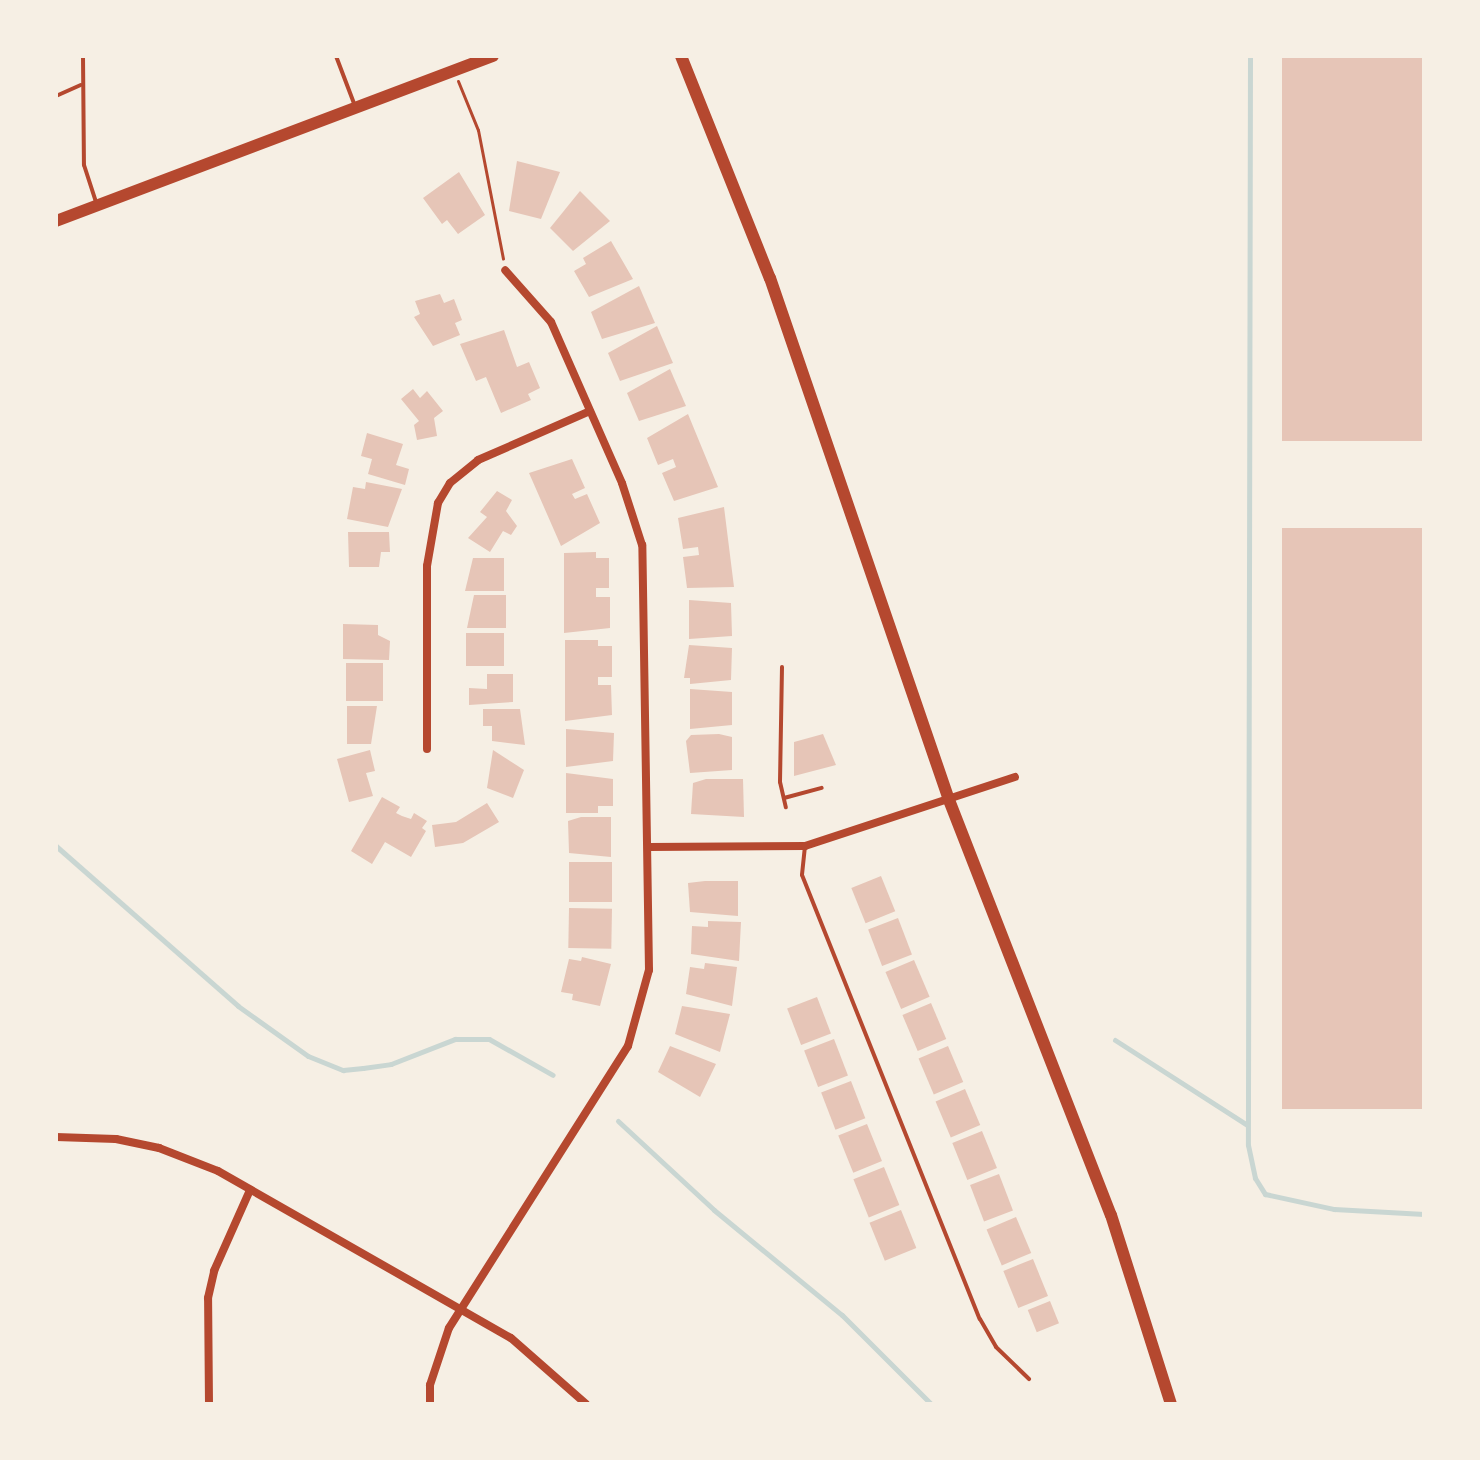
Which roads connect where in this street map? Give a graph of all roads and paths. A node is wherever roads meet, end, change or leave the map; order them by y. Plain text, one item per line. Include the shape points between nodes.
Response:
1 (83, 56) edge
2 (336, 56) edge
3 (493, 56) edge
4 (681, 56) edge
5 (453, 70) junction
6 (81, 85) junction
7 (56, 96) edge
8 (355, 106) junction
9 (97, 205) junction
10 (56, 221) edge
11 (505, 270) joint
12 (590, 411) junction
13 (782, 667) dead end
14 (427, 749) dead end
15 (1015, 777) dead end
16 (822, 788) dead end
17 (784, 798) junction
18 (949, 800) junction
19 (786, 807) dead end
20 (805, 846) junction
21 (649, 847) junction
22 (56, 1137) edge
23 (250, 1190) junction
24 (459, 1308) junction
25 (1029, 1379) dead end
26 (209, 1404) edge
27 (430, 1404) edge
28 (586, 1404) edge
29 (1171, 1404) edge

1 - 6 lane
2 - 8 lane
3 - 5 main road
4 - 18 main road via 770,278
5 - 8 main road
5 - 11 path via 478,130
6 - 7 lane
6 - 9 lane via 84,165
8 - 9 main road
9 - 10 main road
11 - 12 street via 547,315
12 - 14 street via 478,460 450,483 438,503 427,566
12 - 21 street via 628,498 645,563
13 - 17 lane
15 - 18 street
16 - 17 lane
17 - 19 lane
18 - 20 street
18 - 29 main road via 1111,1215
20 - 21 street
20 - 25 lane via 802,875 980,1319 996,1347
21 - 24 street via 649,970 639,1022
22 - 23 street via 116,1139 159,1148
23 - 24 street
23 - 26 street via 214,1271 208,1298
24 - 27 street via 437,1358
24 - 28 street via 540,1360

